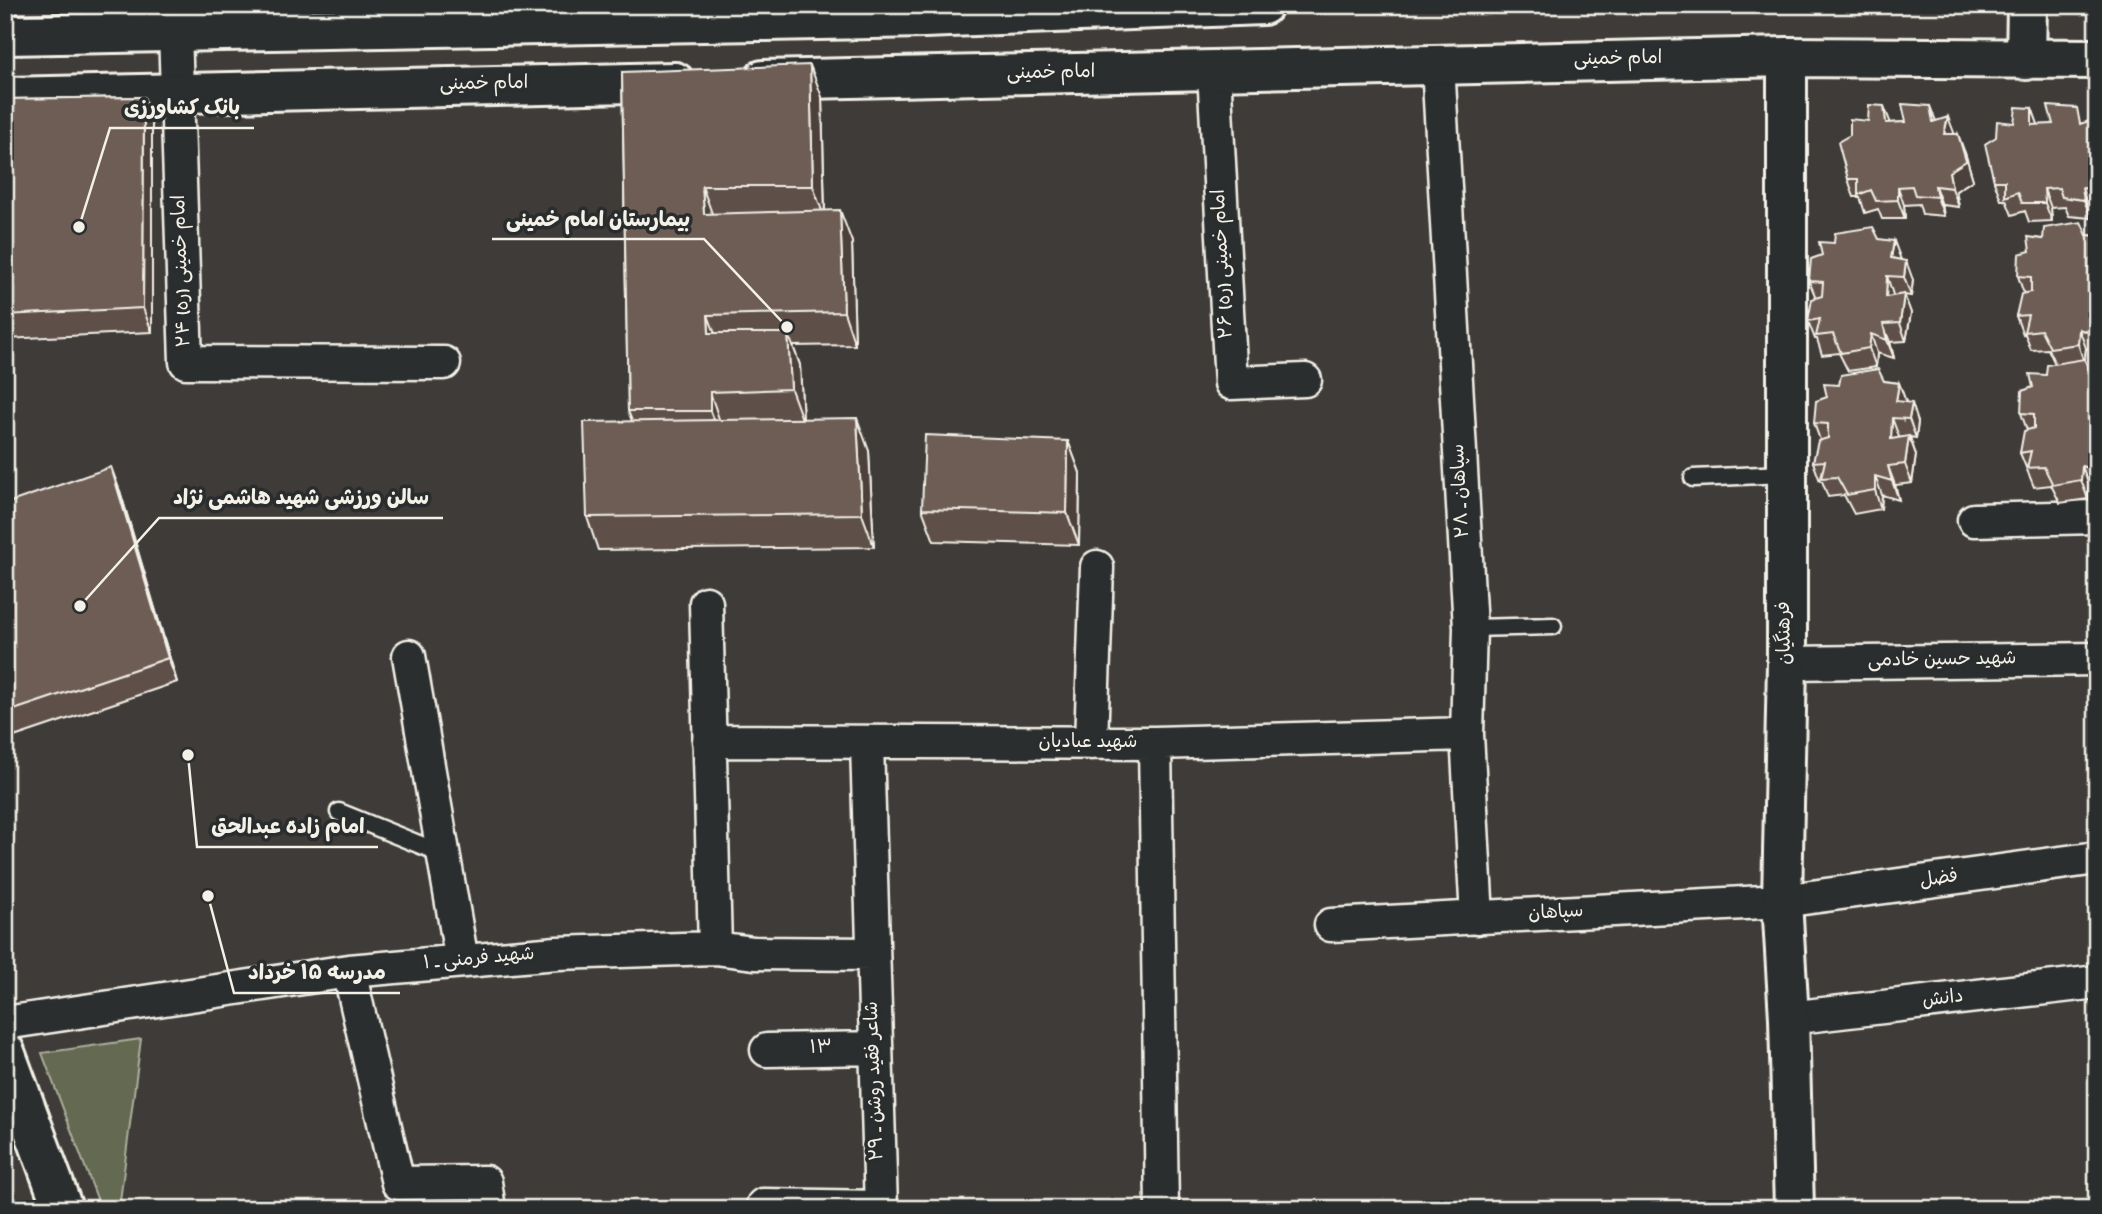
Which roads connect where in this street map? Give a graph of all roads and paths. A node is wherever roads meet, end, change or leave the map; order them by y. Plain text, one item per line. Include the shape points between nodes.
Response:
1 (1263, 5) edge
2 (2027, 5) edge
3 (1191, 7) edge
4 (1066, 10) edge
5 (924, 12) edge
6 (721, 14) edge
7 (612, 15) edge
8 (364, 17) edge
9 (175, 32) junction
10 (5, 35) edge
11 (1787, 57) junction
12 (2097, 59) edge
13 (2026, 60) junction
14 (1438, 64) junction
15 (1214, 71) junction
16 (177, 91) junction
17 (5, 97) edge
18 (444, 363) dead end
19 (1305, 380) dead end
20 (1785, 474) junction
21 (1693, 478) dead end
22 (2097, 517) edge
23 (1973, 520) dead end
24 (1097, 567) dead end
25 (706, 603) dead end
26 (1553, 626) dead end
27 (1469, 628) junction
28 (409, 656) dead end
29 (2097, 659) edge
30 (1787, 663) junction
31 (1467, 734) junction
32 (709, 741) junction
33 (1091, 743) junction
34 (1155, 743) junction
35 (867, 744) junction
36 (339, 812) dead end
37 (443, 854) junction
38 (2097, 858) edge
39 (1782, 901) junction
40 (1477, 918) junction
41 (1331, 925) dead end
42 (715, 948) junction
43 (872, 954) junction
44 (462, 961) junction
45 (349, 971) junction
46 (2097, 982) edge
47 (1789, 1018) junction
48 (5, 1023) edge
49 (875, 1048) junction
50 (767, 1050) dead end
51 (5, 1052) edge
52 (487, 1195) edge
53 (763, 1205) dead end
54 (881, 1208) edge
55 (63, 1209) edge
56 (1162, 1209) edge
57 (1794, 1209) edge

1 - 3 main road
2 - 13 main road
3 - 4 main road
4 - 5 main road
5 - 6 main road
6 - 7 main road
7 - 8 main road
8 - 9 main road
9 - 10 main road
9 - 16 street
11 - 13 main road, امام خمینی
11 - 14 main road, امام خمینی
11 - 20 main road, فرهنگیان
12 - 13 main road, امام خمینی
14 - 15 main road, امام خمینی
14 - 27 street, سپاهان ـ ۲۸
15 - 16 main road, امام خمینی
15 - 19 street, امام خمینی (ره) ۲۶ via 1230,383
16 - 17 main road, امام خمینی
16 - 18 street, امام خمینی (ره) ۲۴ via 186,362
20 - 21 lane
20 - 30 main road, فرهنگیان
22 - 23 street
24 - 33 street
25 - 32 street
26 - 27 lane
27 - 31 street, سپاهان ـ ۲۸
28 - 37 street
29 - 30 street, شهید حسین خادمی
30 - 39 main road, فرهنگیان
31 - 34 street, شهید عبادیان
31 - 40 street, سپاهان ـ ۲۸
32 - 35 street, شهید عبادیان
32 - 42 street
33 - 34 street, شهید عبادیان
33 - 35 street, شهید عبادیان
34 - 56 street
35 - 43 street, شاعر فقید روشن ـ ۲۹
36 - 37 lane
37 - 44 street
38 - 39 street, فضل
39 - 40 street, سپاهان
39 - 47 main road, فرهنگیان
40 - 41 street, سپاهان
42 - 43 street, شهید فرمنی ـ ۱ via 754,953
42 - 44 street, شهید فرمنی ـ ۱
43 - 49 street, شاعر فقید روشن ـ ۲۹
44 - 45 street, شهید فرمنی ـ ۱
45 - 48 street, شهید فرمنی ـ ۱
45 - 52 street via 398,1183
46 - 47 street, دانش
47 - 57 main road, فرهنگیان
49 - 50 street, ۱۳
49 - 54 street, شاعر فقید روشن ـ ۲۹
51 - 55 main road
53 - 54 street

